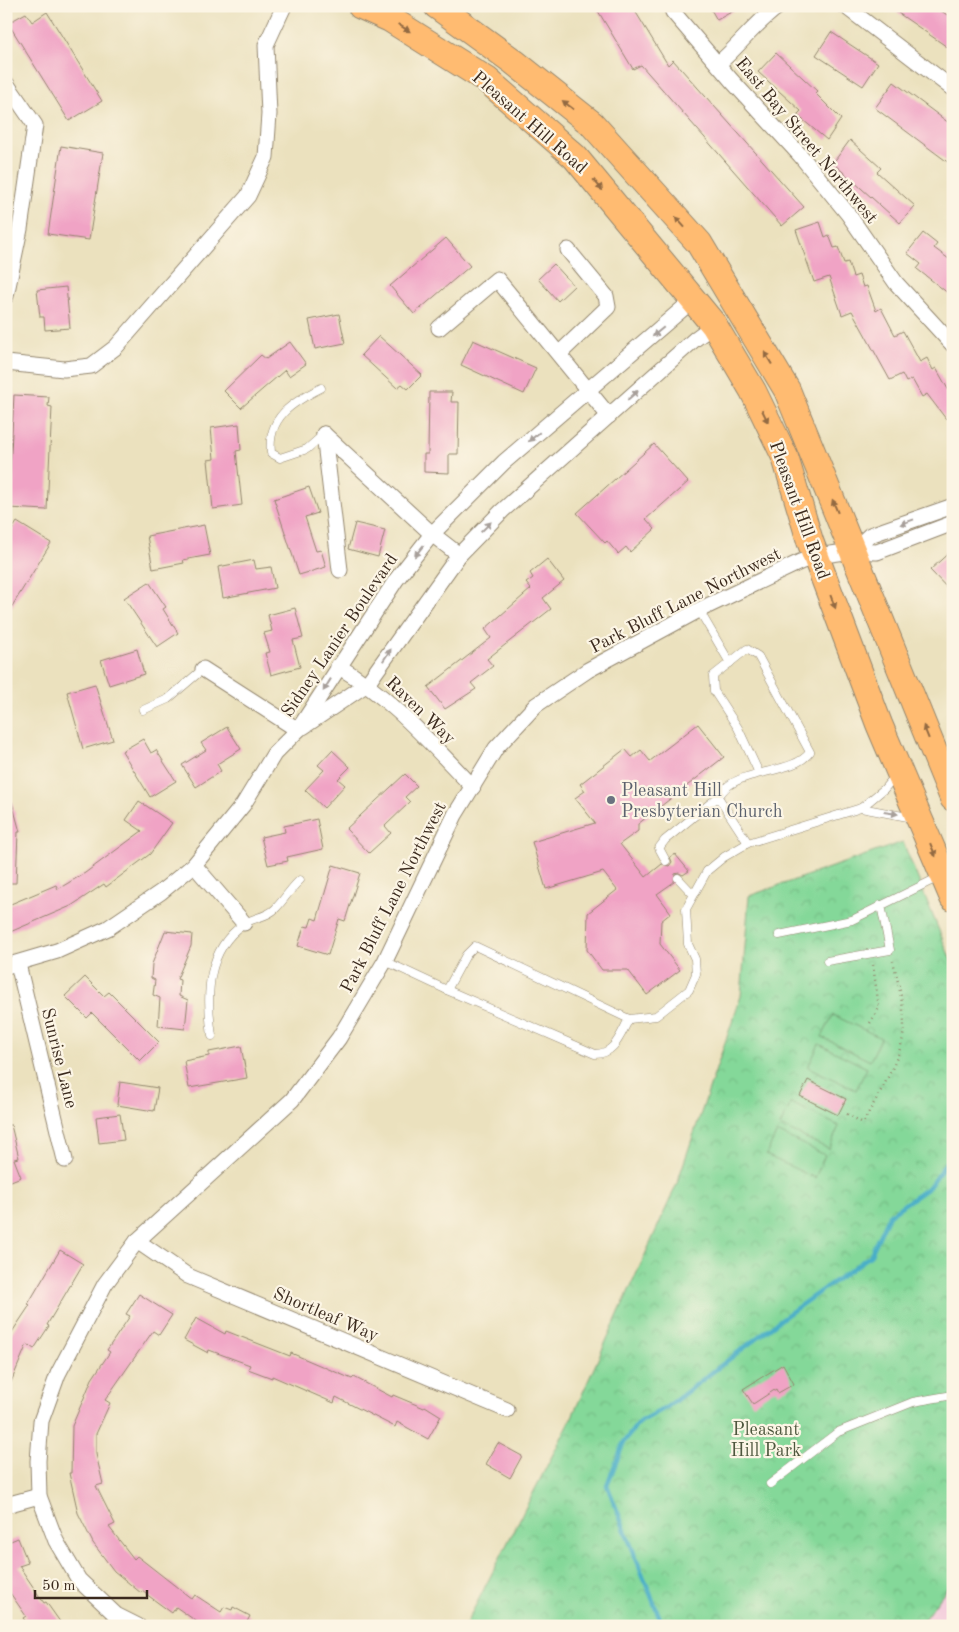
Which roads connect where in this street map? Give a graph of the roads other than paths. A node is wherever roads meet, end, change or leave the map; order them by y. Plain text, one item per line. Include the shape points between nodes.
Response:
1 (284, 6) edge
2 (360, 6) edge
3 (437, 6) edge
4 (671, 6) edge
5 (779, 6) edge
6 (845, 6) edge
7 (719, 63) junction
8 (6, 82) edge
9 (953, 89) edge
10 (568, 250) dead end
11 (6, 296) edge
12 (694, 300) junction
13 (714, 325) junction
14 (438, 328) dead end
15 (953, 345) edge
16 (559, 354) junction
17 (6, 363) edge
18 (322, 388) dead end
19 (588, 391) junction
20 (609, 416) junction
21 (324, 434) junction
22 (953, 506) edge
23 (953, 523) edge
24 (432, 534) junction
25 (853, 551) junction
26 (458, 555) junction
27 (816, 556) junction
28 (340, 570) dead end
29 (699, 610) junction
30 (730, 663) junction
31 (338, 666) junction
32 (203, 669) joint
33 (367, 684) junction
34 (143, 710) dead end
35 (298, 730) junction
36 (899, 770) junction
37 (759, 773) junction
38 (473, 787) junction
39 (718, 797) junction
40 (953, 798) edge
41 (861, 808) junction
42 (920, 820) junction
43 (748, 843) junction
44 (666, 861) dead end
45 (194, 865) junction
46 (678, 878) dead end
47 (300, 880) dead end
48 (948, 887) edge
49 (693, 894) junction
50 (881, 905) junction
51 (244, 923) junction
52 (779, 935) dead end
53 (385, 961) junction
54 (827, 961) dead end
55 (12, 965) edge
56 (447, 990) junction
57 (629, 1019) junction
58 (212, 1036) dead end
59 (65, 1160) dead end
60 (137, 1241) junction
61 (953, 1395) edge
62 (507, 1410) dead end
63 (770, 1484) dead end
64 (39, 1496) junction
65 (6, 1505) edge
66 (138, 1626) edge

1 - 17 street via 266,45 270,114 266,157 248,196 116,347 91,366 64,369
2 -> 12 highway, Pleasant Hill Road via 390,19 487,80 575,157
25 -> 3 highway, Pleasant Hill Road via 787,390 699,243 592,124
4 - 7 street, East Bay Street Northwest
5 - 7 street via 761,19
6 - 9 street
7 - 15 street, East Bay Street Northwest via 848,214 896,283
8 - 11 street via 35,125 20,229
10 - 16 street via 606,296 608,307
12 - 13 highway, Pleasant Hill Road
12 -> 19 street, Sidney Lanier Boulevard
20 -> 13 street
13 -> 27 highway, Pleasant Hill Road via 753,391 784,457
14 - 16 street via 496,279
16 - 19 street
18 - 21 lane via 297,400 277,419 269,438 271,453 280,458 306,449
19 - 20 street
19 -> 24 street, Sidney Lanier Boulevard via 504,462
26 -> 20 street via 502,511
21 - 24 street
21 - 28 street
22 -> 25 street via 870,536
23 - 25 street, Park Bluff Lane Northwest via 877,552
24 - 26 street
24 -> 31 street, Sidney Lanier Boulevard via 396,580
25 - 27 street, Park Bluff Lane Northwest
40 -> 25 highway, Pleasant Hill Road
33 -> 26 street
27 - 29 street, Park Bluff Lane Northwest
27 -> 36 highway, Pleasant Hill Road
29 - 30 lane
29 - 38 street, Park Bluff Lane Northwest via 588,670 536,705 496,748
30 - 37 lane via 713,676 714,691 738,728
30 - 37 lane via 747,649 758,656 810,752 804,760
31 - 33 street, Raven Way
31 -> 35 street, Sidney Lanier Boulevard
32 - 34 lane via 168,699
32 - 35 street
33 - 35 street
33 - 38 street, Raven Way via 388,700
35 - 45 street, Sidney Lanier Boulevard via 274,754 243,805
36 - 41 lane via 884,789
36 - 42 highway, Pleasant Hill Road
37 - 39 lane via 729,785
38 - 53 street, Park Bluff Lane Northwest via 455,814
39 - 43 lane
39 - 44 lane via 665,840 659,848
41 -> 42 lane
41 - 43 lane
42 -> 48 highway, Pleasant Hill Road
43 - 49 lane via 707,871
45 - 51 street
45 - 55 street, Sidney Lanier Boulevard via 108,928 57,951
46 - 49 lane
47 - 51 lane via 275,909
48 - 50 lane
49 - 57 lane via 686,909 688,944 695,959 696,974 690,990 656,1016
50 - 52 lane via 852,920
50 - 54 lane via 890,950
51 - 58 lane via 225,941 214,959 208,1006
53 - 56 lane
53 - 60 street, Park Bluff Lane Northwest via 339,1038 292,1100
55 - 59 street, Sunrise Lane
56 - 57 lane via 595,1054 605,1054 612,1049
56 - 57 lane via 466,954 475,946
60 - 62 street, Shortleaf Way via 188,1276
60 - 64 street, Park Bluff Lane Northwest via 105,1284 58,1374 41,1421
61 - 63 lane via 913,1402 838,1432
64 - 65 street
64 - 66 street, Park Bluff Lane Northwest via 56,1541 79,1580 116,1615

